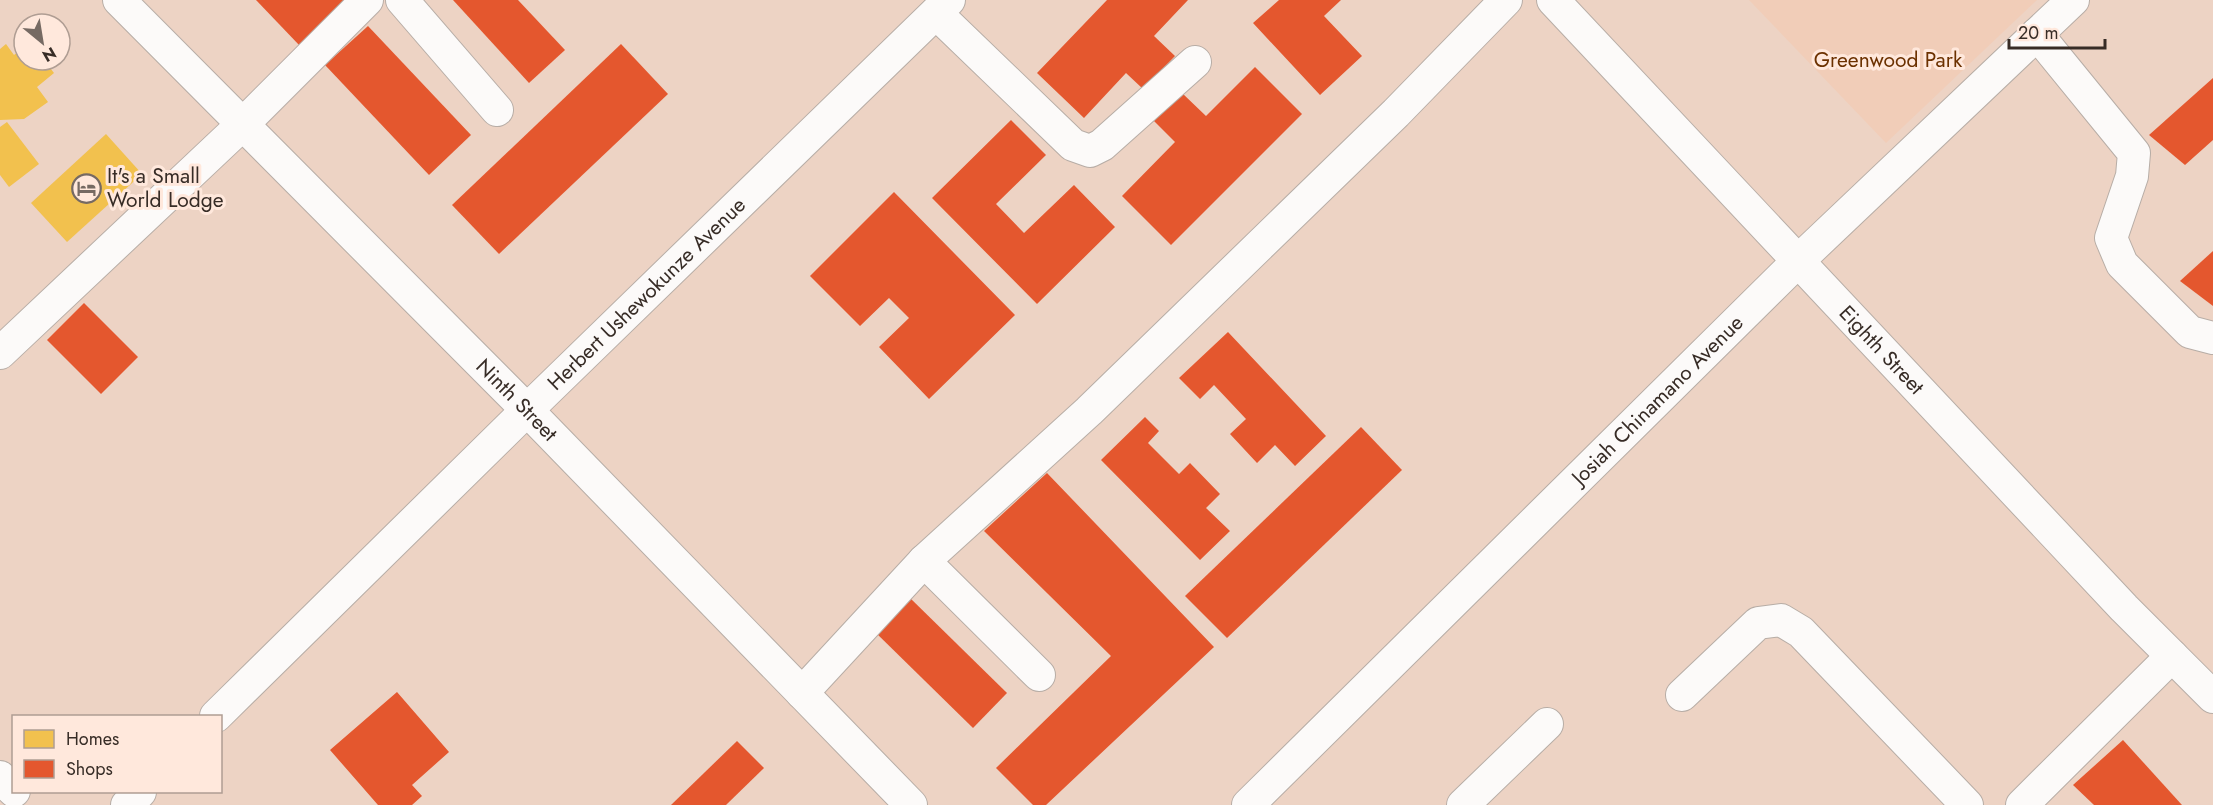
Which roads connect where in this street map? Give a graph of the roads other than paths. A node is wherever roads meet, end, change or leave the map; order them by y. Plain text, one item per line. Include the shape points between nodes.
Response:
1 (119, 0) edge
2 (367, 0) edge
3 (402, 0) edge
4 (1506, 0) edge
5 (1554, 0) edge
6 (2073, 0) edge
7 (943, 6) edge
8 (2037, 34) junction
9 (1195, 62) dead end
10 (497, 110) dead end
11 (243, 124) junction
12 (1798, 261) junction
13 (2213, 338) edge
14 (0, 353) edge
15 (527, 410) junction
16 (924, 561) junction
17 (2172, 656) junction
18 (1039, 675) dead end
19 (802, 693) junction
20 (1682, 695) dead end
21 (2213, 697) edge
22 (218, 715) edge
23 (1547, 724) dead end
24 (0, 777) edge
25 (12, 789) edge
26 (16, 793) edge
27 (139, 793) edge
28 (27, 805) edge
29 (127, 805) edge
30 (911, 805) edge
31 (1248, 805) edge
32 (1462, 805) edge
33 (1967, 805) edge
34 (2022, 805) edge

1 - 11 street, Ninth Street
2 - 11 street
3 - 10 street
4 - 16 street via 1396,113 1089,411
5 - 12 street, Eighth Street
6 - 8 street, Josiah Chinamano Avenue
7 - 9 street via 1073,145 1090,152
7 - 15 street, Herbert Ushewokunze Avenue
8 - 12 street, Josiah Chinamano Avenue
8 - 13 street via 2134,153 2132,176 2111,238 2122,264 2190,332
11 - 14 street
11 - 15 street, Ninth Street
12 - 17 street, Eighth Street
12 - 31 street, Josiah Chinamano Avenue
15 - 19 street, Ninth Street
15 - 22 street, Herbert Ushewokunze Avenue
16 - 18 street
16 - 19 street
17 - 21 street, Eighth Street
17 - 34 street
19 - 30 street, Ninth Street
20 - 33 street via 1758,623 1781,620 1801,632
23 - 32 street
24 - 25 street
26 - 28 street
27 - 29 street

